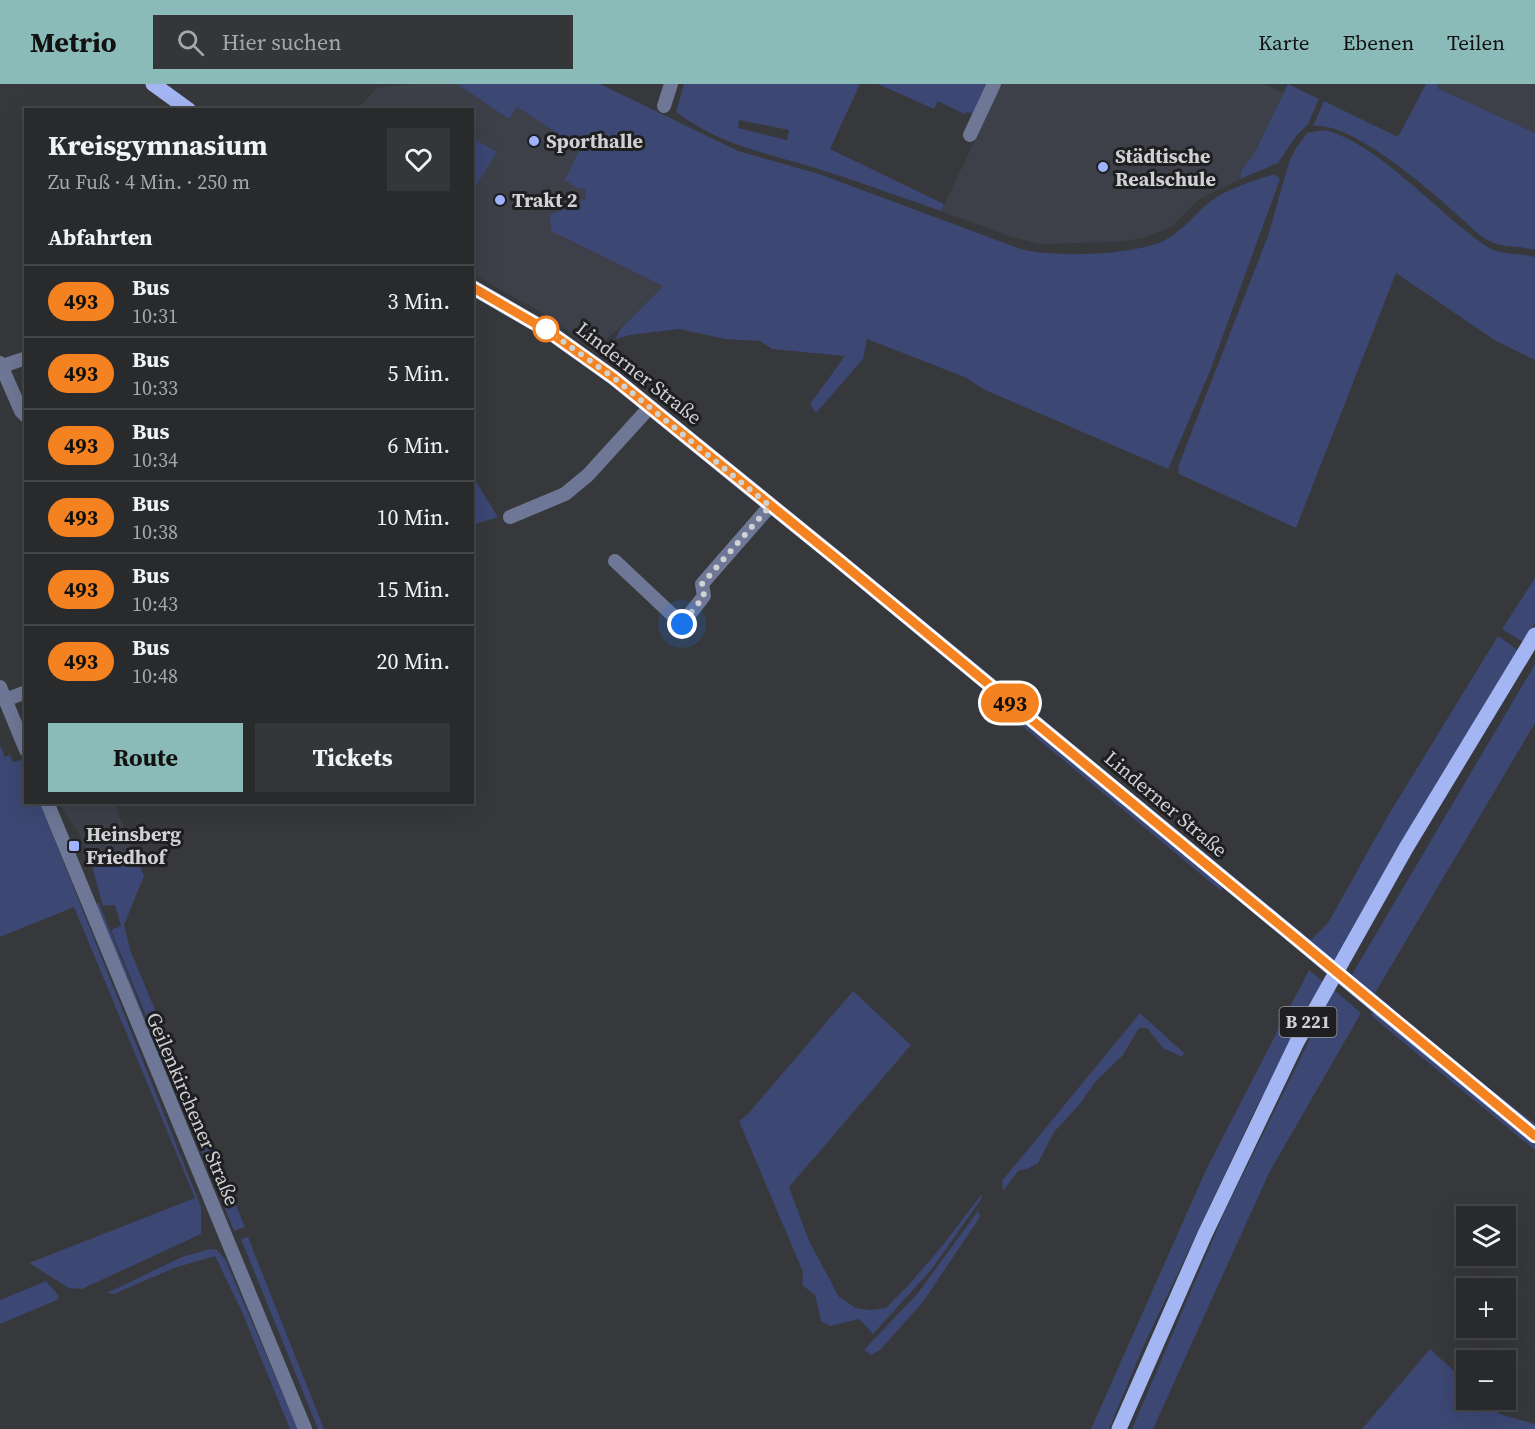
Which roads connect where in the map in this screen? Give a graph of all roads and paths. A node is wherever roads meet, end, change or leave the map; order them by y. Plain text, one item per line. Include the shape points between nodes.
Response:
1 (153, 84) edge
2 (671, 84) edge
3 (994, 84) edge
4 (664, 106) dead end
5 (186, 108) edge
6 (970, 135) dead end
7 (474, 288) edge
8 (24, 359) edge
9 (0, 366) edge
10 (649, 408) junction
11 (24, 414) edge
12 (770, 506) junction
13 (510, 517) dead end
14 (615, 561) dead end
15 (1535, 635) edge
16 (24, 692) edge
17 (3, 694) edge
18 (24, 745) edge
19 (48, 804) edge
20 (1535, 1136) edge
21 (305, 1429) edge
22 (1119, 1429) edge

1 - 5 main road
2 - 4 street
3 - 6 street
7 - 10 main road, Linderner Straße via 548,331
8 - 9 street
9 - 11 street
10 - 12 main road, Linderner Straße
10 - 13 street via 588,475 565,494
12 - 14 street via 702,584 704,596 682,624
12 - 20 main road, Linderner Straße, bridge
15 - 22 main road, B 221 via 1406,848 1297,1042 1205,1234
16 - 17 street
17 - 18 street
19 - 21 street, Geilenkirchener Straße

